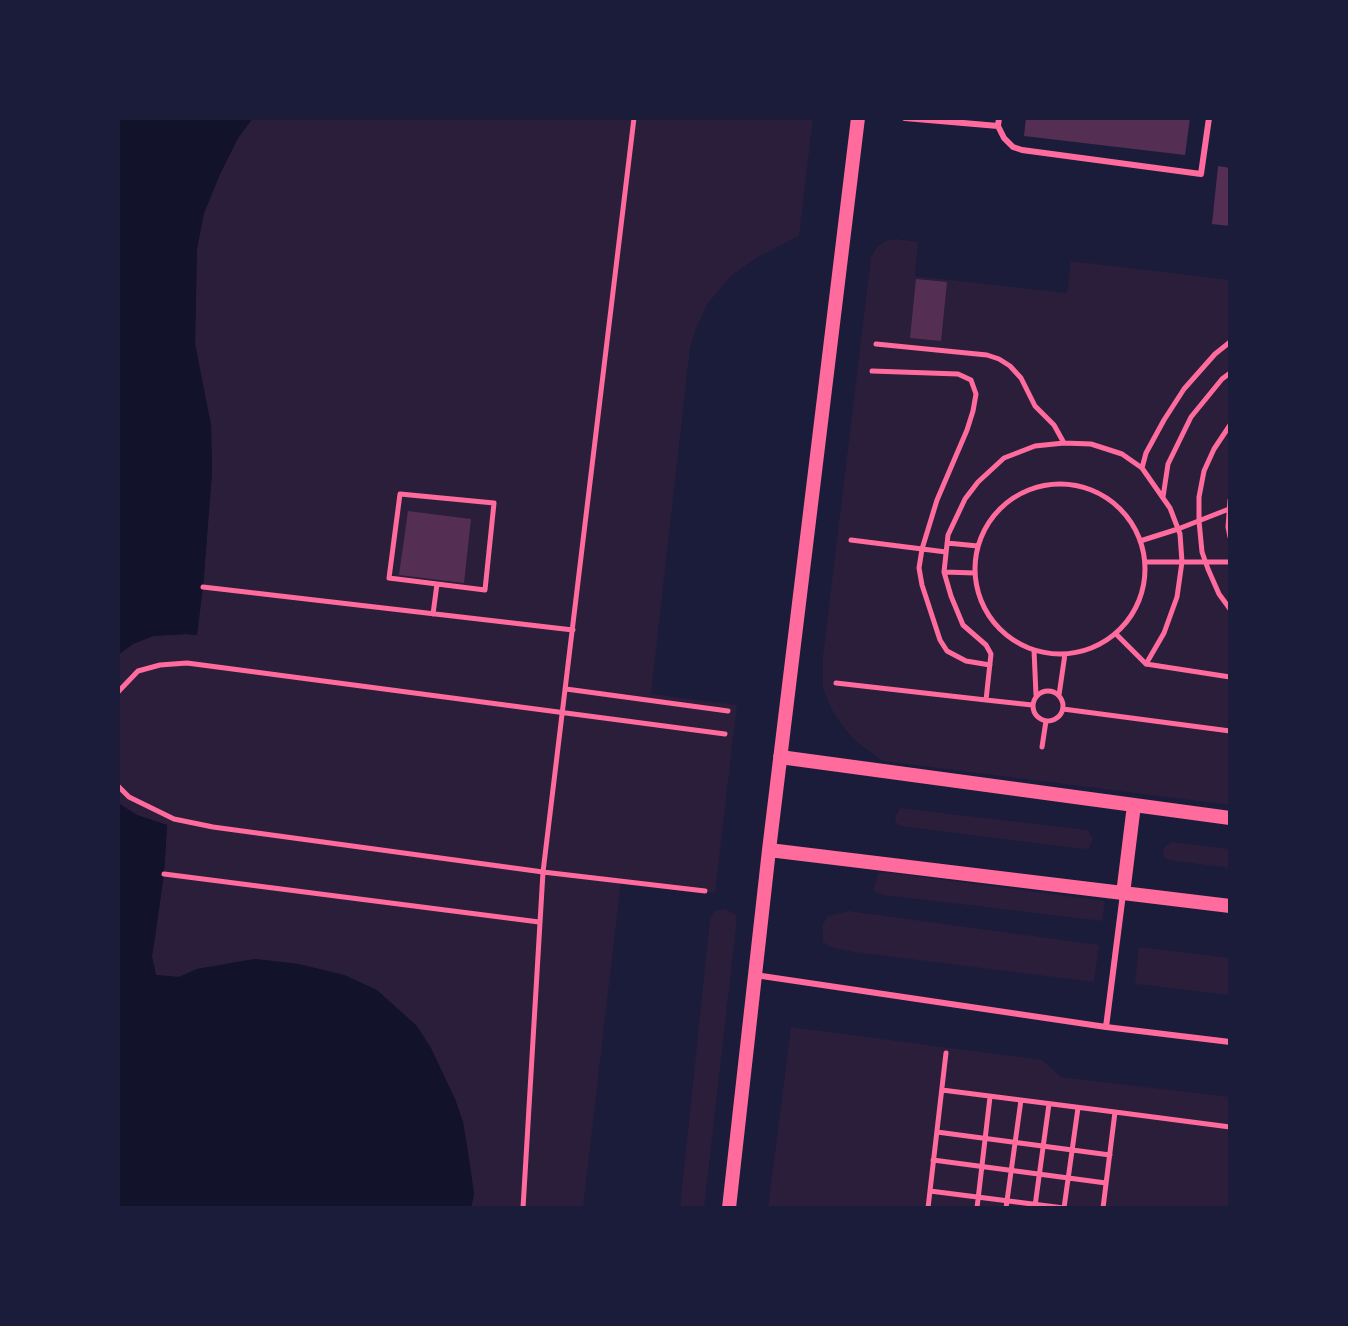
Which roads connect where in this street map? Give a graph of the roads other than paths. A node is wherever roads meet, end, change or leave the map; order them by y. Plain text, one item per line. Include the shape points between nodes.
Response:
1 (858, 118) edge
2 (905, 118) edge
3 (1209, 118) edge
4 (999, 122) edge
5 (780, 757) junction
6 (1134, 805) junction
7 (1230, 818) edge
8 (769, 850) junction
9 (1123, 894) junction
10 (1230, 906) edge
11 (755, 975) junction
12 (1106, 1027) junction
13 (1230, 1042) edge
14 (729, 1208) edge

1 - 5 street
2 - 4 lane
3 - 4 lane via 1201,174 1022,150 1004,138
5 - 6 street
5 - 8 street
6 - 7 street
6 - 9 street
8 - 9 street
8 - 11 street
9 - 10 street
9 - 12 lane
11 - 12 lane
11 - 14 street
12 - 13 lane

